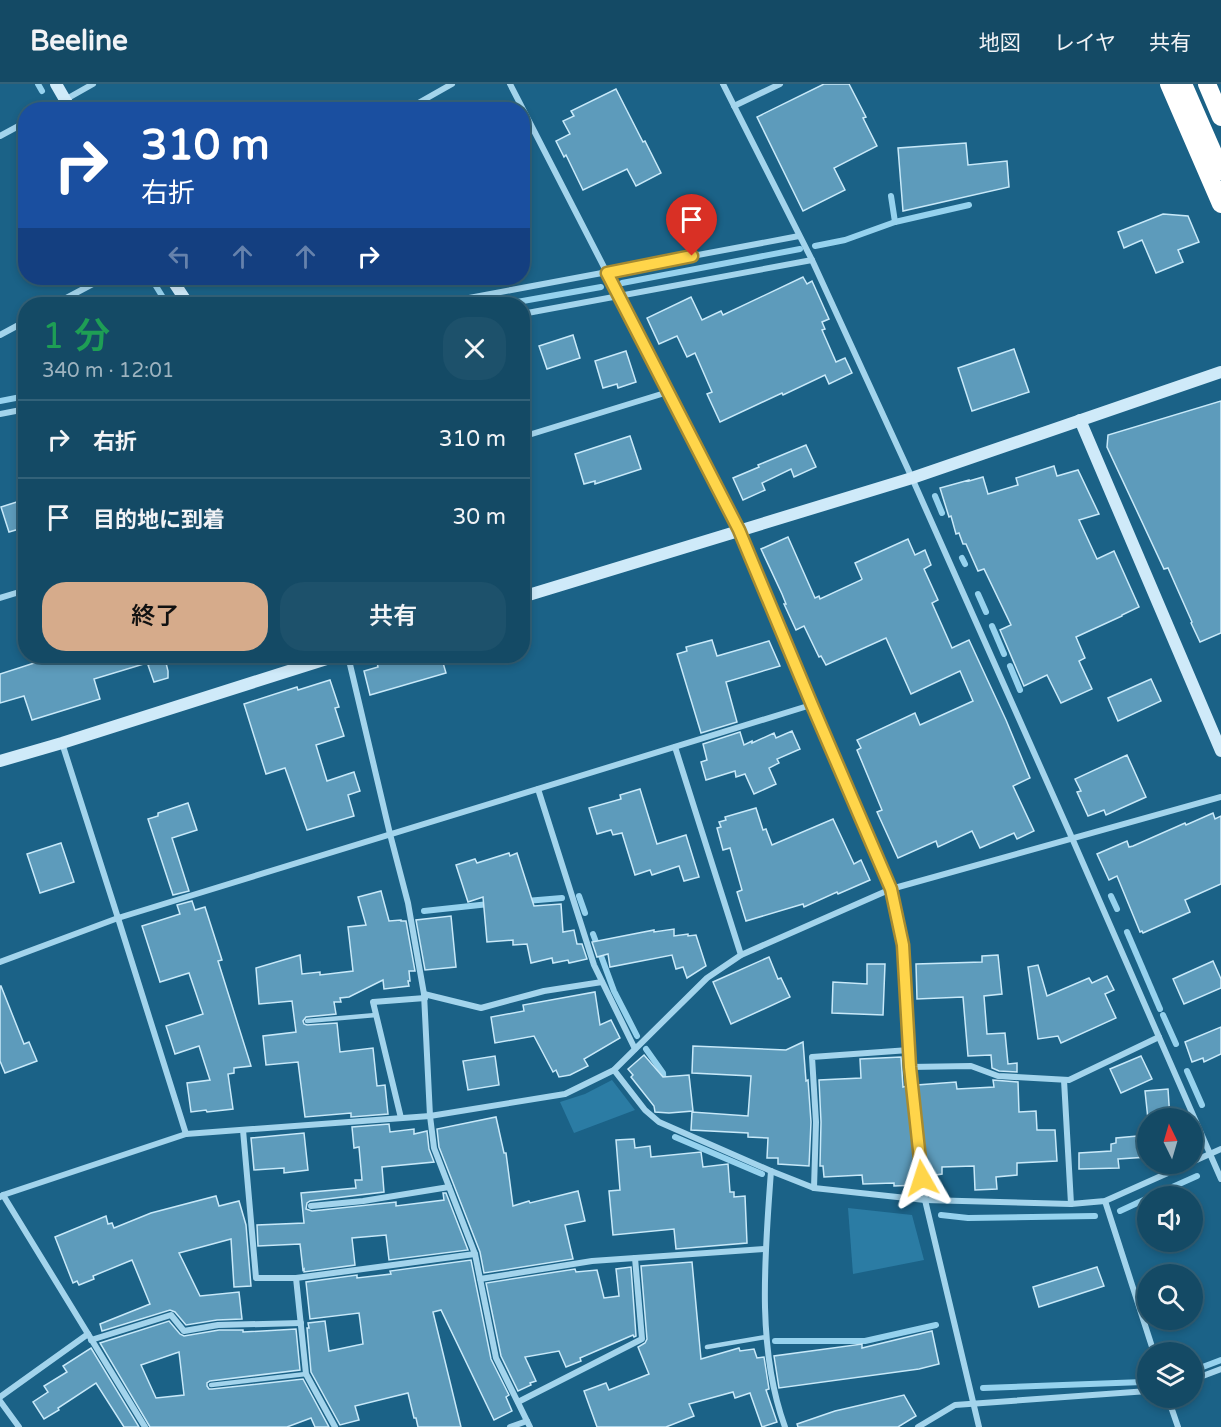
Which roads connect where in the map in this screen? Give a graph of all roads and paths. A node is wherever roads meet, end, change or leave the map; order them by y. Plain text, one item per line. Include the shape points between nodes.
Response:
1 (56, 84) edge
2 (93, 84) edge
3 (452, 84) edge
4 (510, 84) edge
5 (723, 84) edge
6 (780, 84) edge
7 (1168, 84) edge
8 (1183, 84) edge
9 (1207, 84) edge
10 (67, 102) edge
11 (70, 102) edge
12 (420, 102) edge
13 (519, 102) edge
14 (734, 106) junction
15 (1221, 117) edge
16 (530, 123) edge
17 (18, 126) edge
18 (0, 136) edge
19 (1221, 171) edge
20 (1221, 204) edge
21 (799, 236) junction
22 (812, 260) junction
23 (607, 273) junction
24 (91, 285) edge
25 (618, 295) junction
26 (68, 297) edge
27 (475, 297) edge
28 (530, 312) edge
29 (18, 325) edge
30 (0, 335) edge
31 (1221, 372) edge
32 (668, 392) junction
33 (18, 411) edge
34 (0, 414) edge
35 (1080, 420) junction
36 (530, 435) edge
37 (912, 478) junction
38 (739, 530) junction
39 (18, 592) edge
40 (530, 595) edge
41 (0, 598) edge
42 (314, 663) edge
43 (350, 663) edge
44 (812, 705) junction
45 (62, 743) junction
46 (675, 747) junction
47 (1221, 751) edge
48 (0, 761) edge
49 (538, 789) junction
50 (1221, 797) edge
51 (390, 834) junction
52 (1072, 838) junction
53 (891, 889) junction
54 (118, 918) junction
55 (741, 955) junction
56 (0, 963) edge
57 (602, 982) junction
58 (424, 996) junction
59 (376, 1015) junction
60 (306, 1021) dead end
61 (1159, 1037) junction
62 (635, 1050) junction
63 (909, 1050) junction
64 (910, 1067) junction
65 (614, 1070) junction
66 (1064, 1080) junction
67 (430, 1116) junction
68 (401, 1118) junction
69 (243, 1130) junction
70 (186, 1134) junction
71 (1221, 1149) edge
72 (1210, 1154) junction
73 (1203, 1157) edge
74 (771, 1171) junction
75 (1166, 1174) edge
76 (1221, 1179) edge
77 (449, 1187) junction
78 (814, 1188) junction
79 (2, 1196) edge
80 (925, 1200) junction
81 (1105, 1201) junction
82 (1071, 1204) junction
83 (311, 1206) dead end
84 (765, 1249) junction
85 (475, 1254) junction
86 (635, 1258) junction
87 (296, 1278) junction
88 (480, 1279) junction
89 (301, 1323) junction
90 (766, 1336) junction
91 (90, 1337) junction
92 (1150, 1342) edge
93 (707, 1347) dead end
94 (1221, 1369) edge
95 (306, 1374) junction
96 (1203, 1376) edge
97 (211, 1385) dead end
98 (1137, 1391) edge
99 (0, 1399) edge
100 (518, 1402) junction
101 (973, 1404) junction
102 (1171, 1408) edge
103 (529, 1424) edge
104 (19, 1427) edge
105 (145, 1427) edge
106 (335, 1427) edge
107 (510, 1427) edge
108 (785, 1427) edge
109 (918, 1427) edge
110 (979, 1427) edge
111 (1178, 1427) edge

1 - 10 street
2 - 11 street
3 - 12 street
4 - 13 street
5 - 14 street
6 - 14 street
7 - 20 highway
8 - 19 highway
9 - 15 highway
14 - 21 street
16 - 23 street
17 - 18 street
21 - 22 street
21 - 23 street
22 - 25 street
22 - 37 street
23 - 25 street
23 - 27 street
24 - 26 street
25 - 28 street
25 - 32 street
29 - 30 street
31 - 35 street
32 - 36 street
32 - 38 street
33 - 34 street
35 - 37 street
35 - 47 street
37 - 38 street
37 - 52 street
38 - 40 street
38 - 44 street
39 - 41 street
42 - 45 street
43 - 51 street
44 - 46 street
44 - 53 street
45 - 48 street
45 - 54 street
46 - 49 street
46 - 55 street
49 - 51 street
49 - 57 street
50 - 52 street
51 - 54 street
51 - 58 street via 408,903
52 - 53 street
52 - 61 street
53 - 55 street
53 - 63 street via 903,945
54 - 56 street
54 - 70 street
55 - 62 street via 707,978
57 - 58 street via 544,991 481,1008
57 - 62 street
58 - 59 street via 373,1002
58 - 67 street
59 - 60 lane
59 - 68 street
61 - 66 street
61 - 72 street
62 - 65 street
63 - 64 street
63 - 78 street via 812,1057 816,1122
64 - 66 street via 971,1066 998,1076
64 - 80 street
65 - 67 street via 565,1094
65 - 74 street via 659,1122
66 - 82 street
67 - 68 street
67 - 77 street via 434,1148
68 - 69 street
69 - 70 street
69 - 87 street via 256,1278
70 - 79 street
71 - 72 street
72 - 73 street
72 - 76 street
74 - 78 street
74 - 84 street
75 - 81 street
77 - 83 street
77 - 85 street
78 - 80 street
79 - 91 street
80 - 82 street
80 - 101 street
81 - 82 street
81 - 92 street
84 - 86 street
84 - 90 street
85 - 87 street
85 - 88 street
86 - 88 street
86 - 100 street via 642,1339
87 - 89 street
88 - 100 street via 496,1358
89 - 91 street via 218,1325 184,1331 171,1315
89 - 95 street
90 - 93 lane
90 - 108 street via 773,1387
91 - 99 street
91 - 105 street
94 - 96 street
95 - 97 lane
95 - 106 street
98 - 101 street
99 - 104 street
100 - 103 street
101 - 109 street via 955,1405
101 - 110 street
102 - 111 street
103 - 107 street

